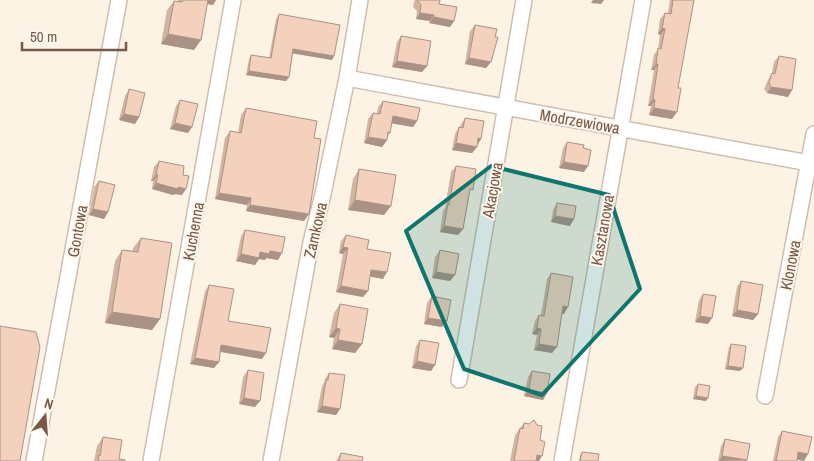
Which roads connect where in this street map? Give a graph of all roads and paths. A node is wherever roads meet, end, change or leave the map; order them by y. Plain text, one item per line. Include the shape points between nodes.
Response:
1 (120, 0) edge
2 (233, 0) edge
3 (360, 0) edge
4 (524, 0) edge
5 (643, 0) edge
6 (347, 78) junction
7 (506, 107) junction
8 (620, 128) junction
9 (814, 134) edge
10 (811, 164) edge
11 (459, 380) dead end
12 (765, 396) dead end
13 (34, 461) edge
14 (151, 461) edge
15 (271, 461) edge
16 (562, 461) edge

1 - 13 street, Gontowa
2 - 14 street, Kuchenna
3 - 6 street, Zamkowa
4 - 7 street, Akacjowa
5 - 8 street, Kasztanowa
6 - 7 street, Modrzewiowa
6 - 15 street, Zamkowa via 311,242
7 - 8 street, Modrzewiowa
7 - 11 street, Akacjowa
8 - 10 street, Modrzewiowa
8 - 16 street, Kasztanowa
9 - 10 street, Klonowa
10 - 12 street, Klonowa

